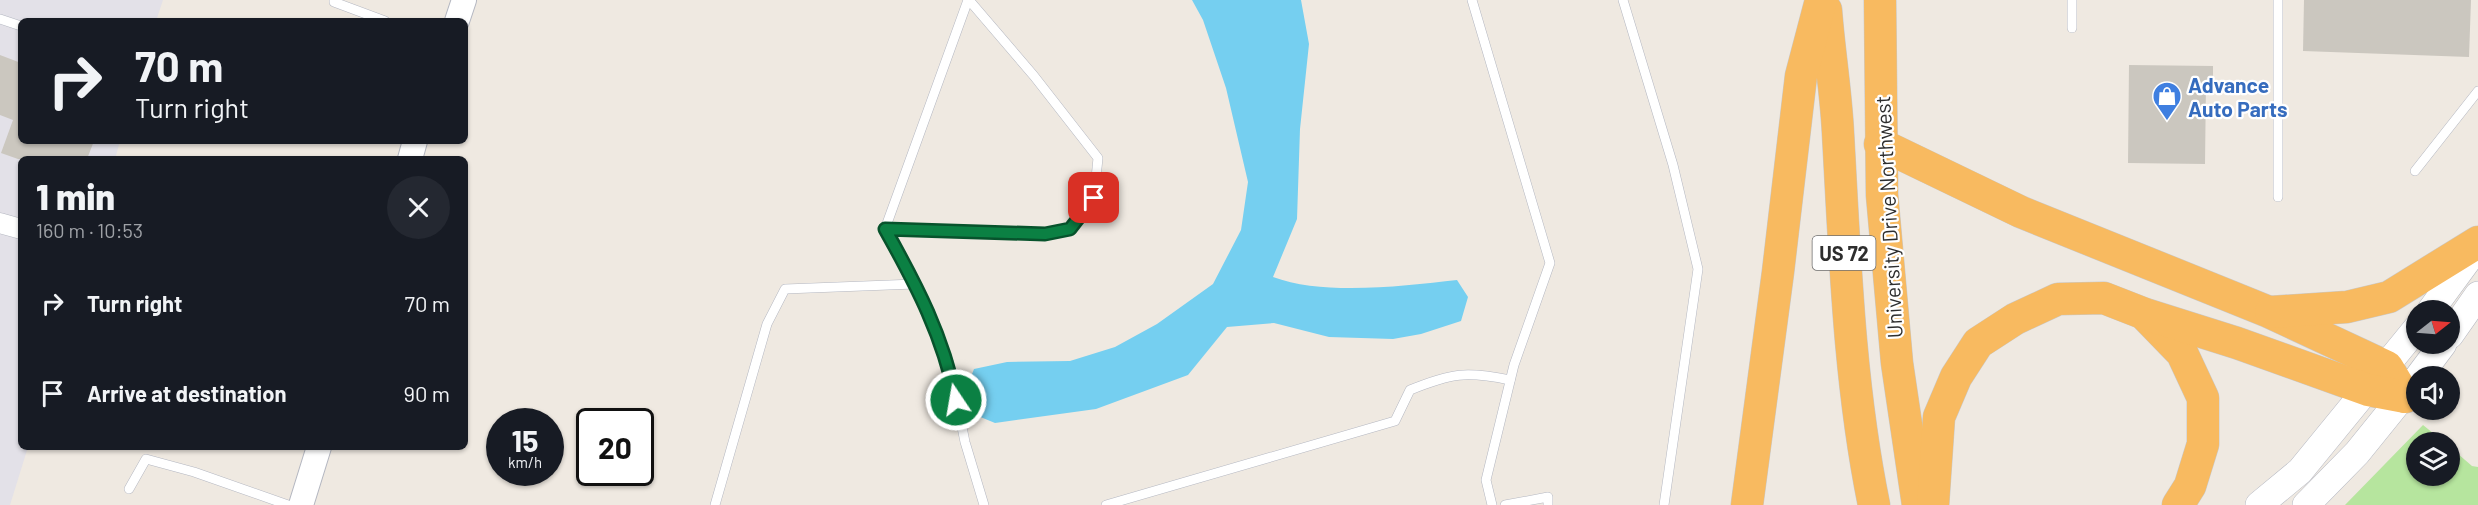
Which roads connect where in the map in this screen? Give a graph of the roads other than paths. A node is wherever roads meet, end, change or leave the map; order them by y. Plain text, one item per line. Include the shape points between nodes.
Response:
1 (334, 0) edge
2 (464, 0) edge
3 (969, 0) edge
4 (1472, 0) edge
5 (1623, 0) edge
6 (1821, 0) edge
7 (1826, 0) edge
8 (1880, 0) edge
9 (2072, 0) edge
10 (2278, 0) edge
11 (376, 18) edge
12 (458, 18) edge
13 (0, 19) edge
14 (18, 25) edge
15 (2072, 28) dead end
16 (2478, 91) edge
17 (1880, 144) junction
18 (2415, 171) dead end
19 (2278, 196) dead end
20 (0, 223) edge
21 (18, 228) edge
22 (885, 229) junction
23 (2478, 242) edge
24 (2478, 246) edge
25 (915, 284) junction
26 (2438, 300) edge
27 (2270, 312) junction
28 (2145, 314) junction
29 (2406, 342) edge
30 (2378, 378) junction
31 (1510, 380) junction
32 (2406, 383) edge
33 (2406, 394) edge
34 (318, 450) edge
35 (129, 489) dead end
36 (288, 505) edge
37 (301, 505) edge
38 (715, 505) edge
39 (984, 505) edge
40 (1106, 505) edge
41 (1492, 505) edge
42 (1505, 505) edge
43 (1548, 505) edge
44 (1664, 505) edge
45 (1747, 505) edge
46 (1874, 505) edge
47 (1918, 505) edge
48 (1933, 505) edge
49 (2178, 505) edge
50 (2259, 505) edge
51 (2306, 505) edge

1 - 11 lane
2 - 12 street
3 - 22 lane
3 - 22 lane via 1098,158 1094,198 1070,229 1045,234
4 - 31 lane via 1550,263
5 - 44 lane via 1673,165 1698,268
6 - 45 highway via 1801,76
7 - 46 highway, University Drive Northwest / US 72 via 1843,245 1863,452
8 - 17 highway, University Drive Northwest / US 72
9 - 15 lane
10 - 19 lane
13 - 14 lane
16 - 18 lane
17 - 27 highway via 2020,212
17 - 47 highway, University Drive Northwest / US 72 via 1896,363
20 - 21 street
22 - 25 lane
23 - 27 highway via 2390,297 2347,307
24 - 26 main road
25 - 38 lane via 784,289 767,324
25 - 39 lane via 948,363
27 - 30 highway
28 - 30 highway
28 - 48 highway via 2104,298 2058,299 2015,319 1978,343 1956,377 1939,417
28 - 49 highway via 2182,353 2203,398 2203,444 2190,486
29 - 30 main road
30 - 32 highway
30 - 50 main road via 2300,471
31 - 40 lane via 1476,373 1440,377 1410,390 1395,421
31 - 41 lane via 1486,480
33 - 51 main road via 2357,453
34 - 37 street
35 - 36 lane via 146,459
42 - 43 lane via 1548,497

